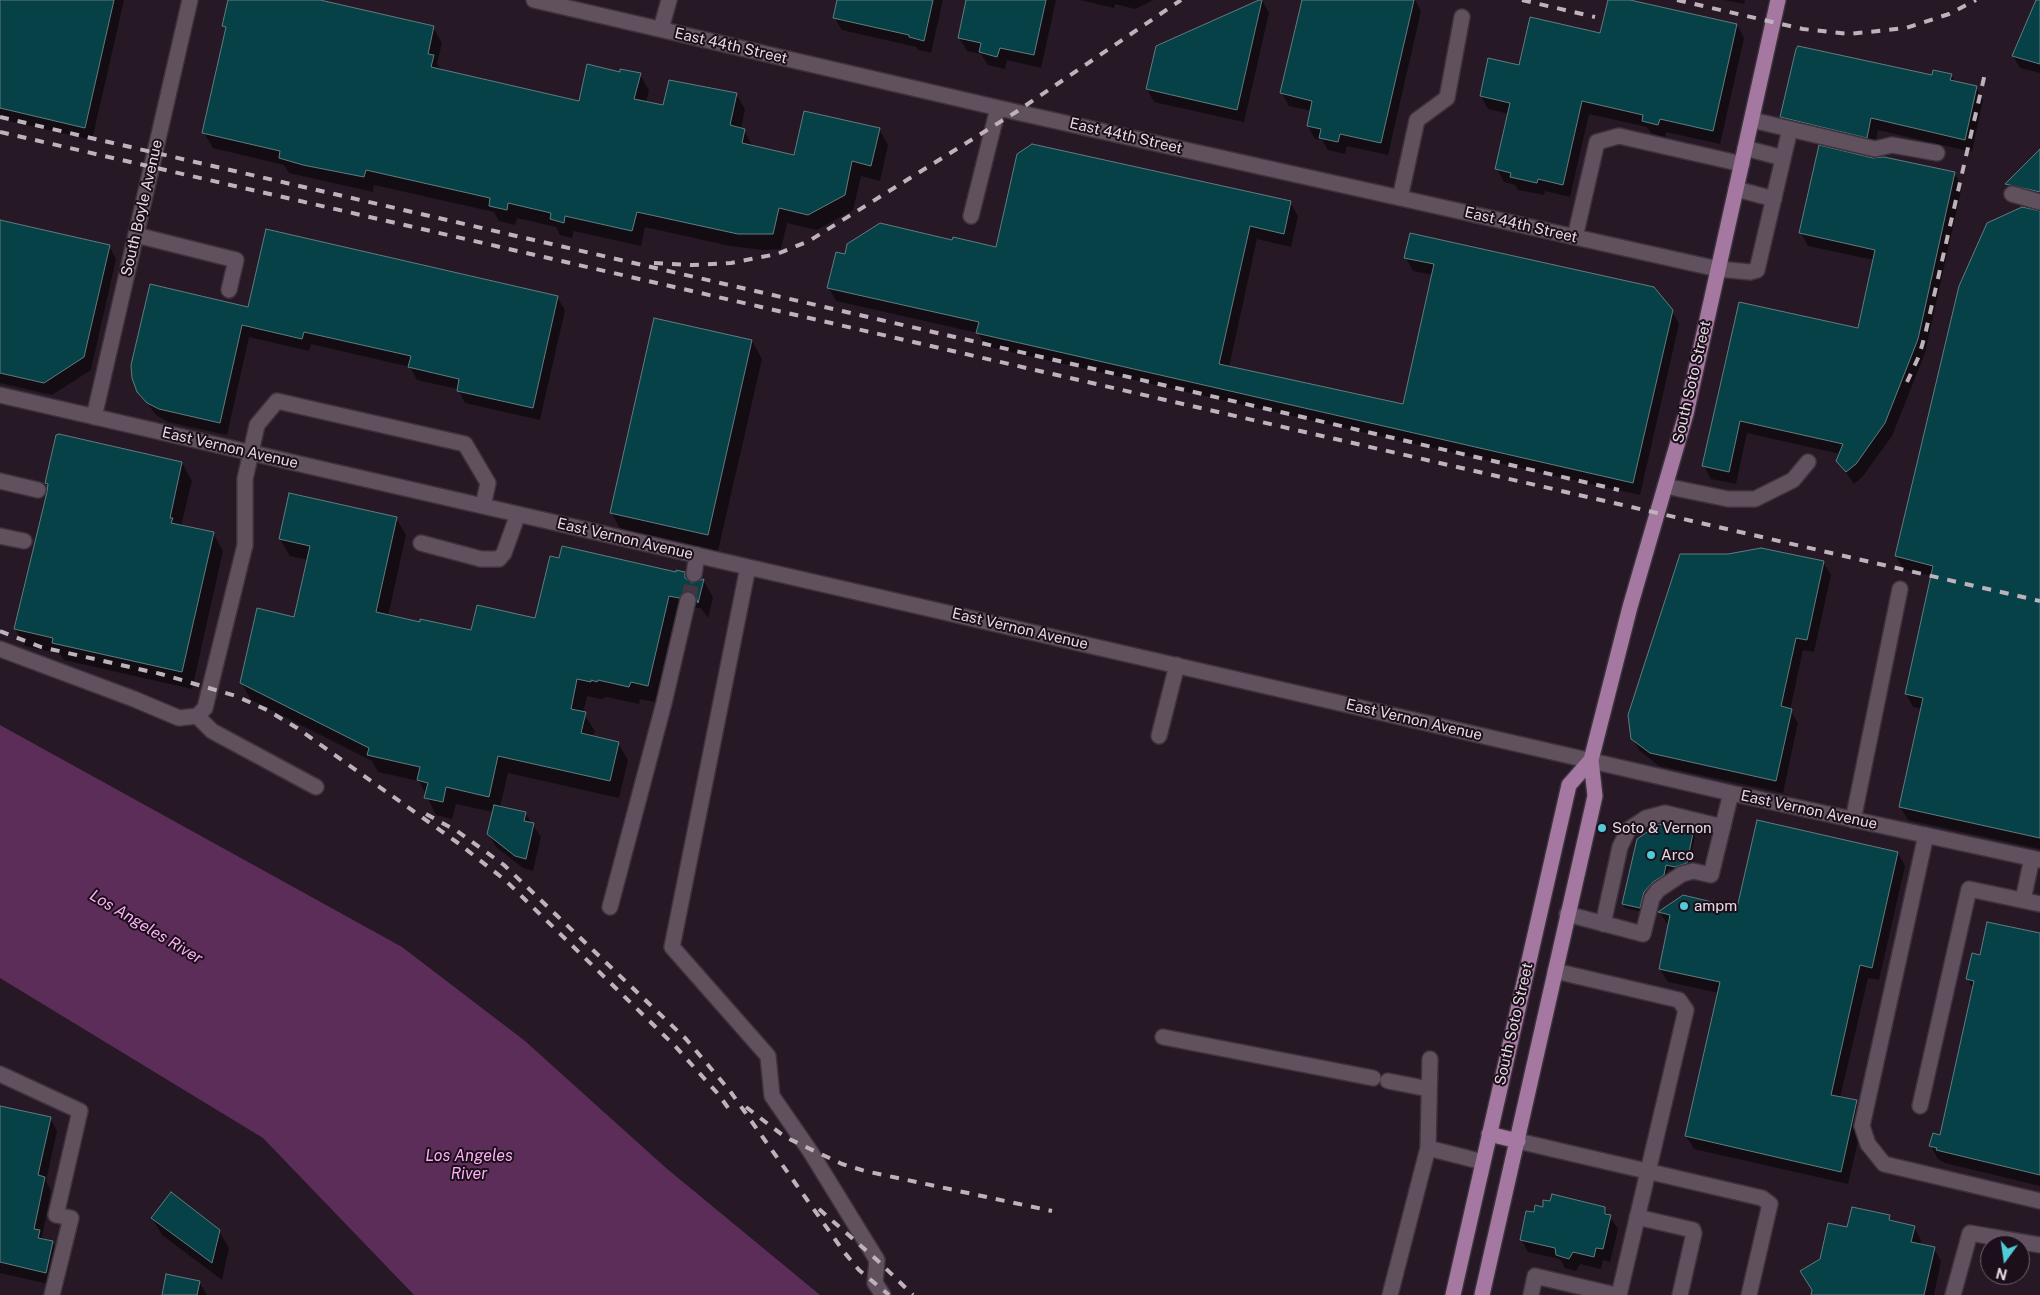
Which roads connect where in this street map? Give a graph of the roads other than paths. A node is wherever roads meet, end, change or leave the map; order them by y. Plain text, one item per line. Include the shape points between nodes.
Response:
1 (190, 0) edge
2 (534, 0) edge
3 (669, 0) edge
4 (1778, 0) edge
5 (1462, 17) dead end
6 (661, 29) junction
7 (998, 108) junction
8 (1752, 120) junction
9 (1790, 129) junction
10 (1745, 148) junction
11 (1937, 153) dead end
12 (1783, 158) junction
13 (1742, 164) junction
14 (1736, 189) junction
15 (2012, 194) dead end
16 (1400, 198) junction
17 (1774, 199) junction
18 (2040, 202) edge
19 (971, 216) dead end
20 (136, 235) junction
21 (1575, 237) junction
22 (1718, 269) junction
23 (229, 290) dead end
24 (0, 395) edge
25 (94, 417) junction
26 (252, 453) junction
27 (1808, 462) dead end
28 (0, 481) edge
29 (1665, 486) junction
30 (38, 490) dead end
31 (483, 506) junction
32 (518, 514) junction
33 (0, 536) edge
34 (24, 541) dead end
35 (421, 543) dead end
36 (697, 555) junction
37 (748, 567) junction
38 (694, 574) tunnel mouth
39 (1900, 589) dead end
40 (688, 600) tunnel mouth
41 (0, 649) edge
42 (1177, 665) junction
43 (197, 716) junction
44 (1159, 736) dead end
45 (1591, 760) junction
46 (316, 787) dead end
47 (1731, 793) junction
48 (1853, 820) junction
49 (1723, 827) junction
50 (1926, 836) junction
51 (2036, 859) edge
52 (2023, 900) junction
53 (2040, 904) edge
54 (610, 907) dead end
55 (1567, 914) junction
56 (1602, 924) junction
57 (1555, 971) junction
58 (1163, 1037) dead end
59 (1430, 1059) dead end
60 (0, 1074) edge
61 (1429, 1090) junction
62 (1920, 1106) dead end
63 (1489, 1134) junction
64 (1518, 1141) junction
65 (1428, 1148) junction
66 (1483, 1162) junction
67 (1647, 1170) junction
68 (2040, 1201) edge
69 (1637, 1217) junction
70 (2040, 1245) edge
71 (52, 1295) edge
72 (883, 1295) edge
73 (1390, 1295) edge
74 (1453, 1295) edge
75 (1482, 1295) edge
76 (1531, 1295) edge
77 (1618, 1295) edge
78 (1680, 1295) edge
79 (1749, 1295) edge
80 (1953, 1295) edge

1 - 20 street, South Boyle Avenue
2 - 6 street, East 44th Street
3 - 6 street
4 - 8 main road, South Soto Street
5 - 16 street via 1447,98 1417,120
6 - 7 street, East 44th Street
7 - 16 street, East 44th Street
7 - 19 street
8 - 9 street
8 - 10 main road, South Soto Street
9 - 11 street via 1875,149 1892,145
9 - 12 street
10 - 12 street
10 - 13 main road, South Soto Street
12 - 17 street
13 - 14 main road, South Soto Street
13 - 21 street via 1619,136 1597,142
14 - 17 street
14 - 22 main road, South Soto Street
15 - 18 street
16 - 21 street, East 44th Street
17 - 22 street, East 44th Street via 1757,270
20 - 23 street via 236,260
20 - 25 street, South Boyle Avenue
21 - 22 street, East 44th Street
22 - 29 main road, South Soto Street via 1686,414
24 - 25 street, East Vernon Avenue
25 - 26 street, East Vernon Avenue
26 - 31 street, East Vernon Avenue
26 - 31 street via 257,425 277,401 340,414 465,444 488,483
26 - 43 street via 245,479 245,544 206,708
27 - 29 street via 1793,480 1755,498 1728,499
28 - 30 street
29 - 45 main road, South Soto Street
31 - 32 street, East Vernon Avenue
32 - 35 street via 499,559 482,559
32 - 36 street, East Vernon Avenue
33 - 34 street
36 - 37 street, East Vernon Avenue
36 - 38 street
37 - 42 street, East Vernon Avenue
37 - 72 street via 672,947 768,1056 772,1096 877,1260 875,1283
39 - 48 street
40 - 54 street
41 - 43 street via 179,718
42 - 44 street
42 - 45 street, East Vernon Avenue
43 - 46 street via 212,731
45 - 47 street, East Vernon Avenue
45 - 55 main road, South Soto Street via 1595,796
45 - 63 main road, South Soto Street via 1568,785
47 - 48 street, East Vernon Avenue
47 - 49 street
48 - 50 street, East Vernon Avenue
49 - 56 street via 1711,875 1693,871 1682,874 1658,890 1652,898 1643,934
49 - 56 street via 1665,813 1646,818 1628,830 1620,848
50 - 51 street, East Vernon Avenue
50 - 68 street via 1862,1126 1868,1144 1884,1164
51 - 52 street
52 - 53 street
52 - 62 street via 1969,889
55 - 56 street
55 - 57 main road, South Soto Street
57 - 64 main road, South Soto Street
57 - 67 street via 1679,1000 1686,1010
58 - 61 street
59 - 61 street
60 - 71 street via 80,1111 56,1215 71,1218
61 - 65 street
63 - 64 main road
63 - 66 main road, South Soto Street
64 - 67 street
64 - 75 main road, South Soto Street
65 - 66 street
65 - 73 street
66 - 74 main road, South Soto Street
67 - 69 street
67 - 79 street via 1746,1192 1770,1204
69 - 77 street
69 - 78 street via 1693,1230
70 - 80 street via 1970,1233
76 - 77 street via 1535,1276

